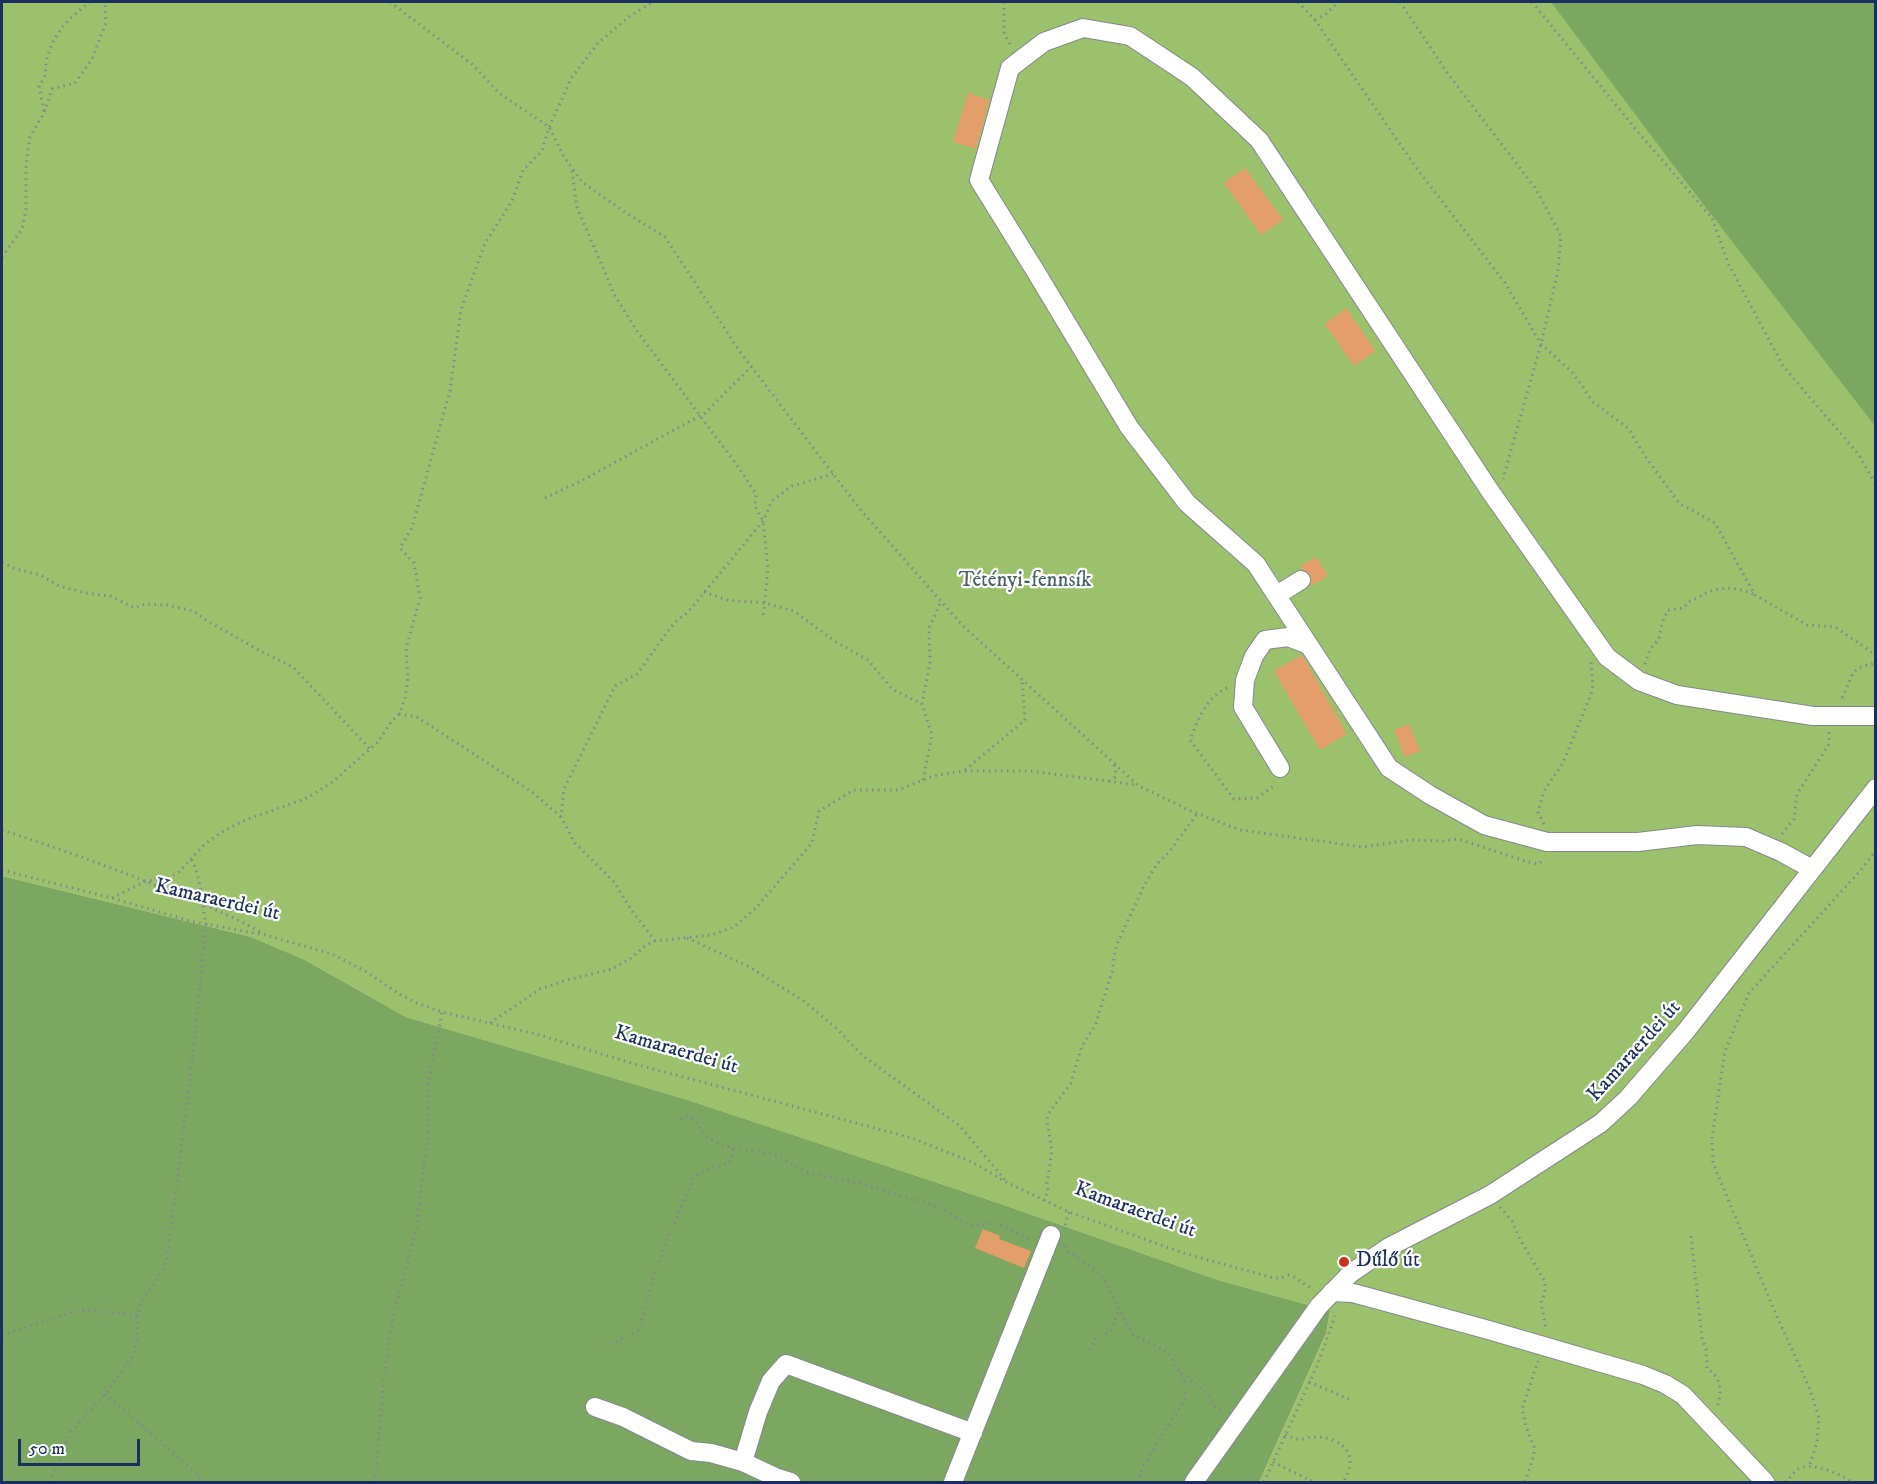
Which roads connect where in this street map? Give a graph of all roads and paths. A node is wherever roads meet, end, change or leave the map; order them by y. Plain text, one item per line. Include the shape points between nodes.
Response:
1 (90, 2) edge
2 (105, 2) edge
3 (390, 2) edge
4 (652, 2) edge
5 (1004, 2) edge
6 (1298, 2) edge
7 (1338, 2) edge
8 (1400, 2) edge
9 (1532, 2) edge
10 (1316, 20) junction
11 (1019, 61) junction
12 (45, 113) junction
13 (549, 127) junction
14 (572, 171) junction
15 (2, 257) edge
16 (1540, 344) junction
17 (752, 367) junction
18 (700, 416) junction
19 (833, 474) junction
20 (1875, 485) edge
21 (545, 498) dead end
22 (1497, 501) junction
23 (763, 522) junction
24 (2, 563) edge
25 (1300, 580) dead end
26 (704, 592) junction
27 (1277, 595) junction
28 (1755, 595) junction
29 (941, 602) junction
30 (765, 603) junction
31 (764, 618) dead end
32 (1595, 641) junction
33 (1309, 645) junction
34 (1875, 655) edge
35 (1875, 663) edge
36 (1022, 679) junction
37 (1245, 680) junction
38 (1639, 681) junction
39 (922, 704) junction
40 (399, 714) junction
41 (1875, 716) edge
42 (1830, 717) junction
43 (371, 750) junction
44 (1113, 761) junction
45 (1280, 768) joint
46 (963, 771) junction
47 (923, 780) junction
48 (1108, 783) junction
49 (1139, 786) junction
50 (1875, 788) edge
51 (1197, 814) junction
52 (561, 817) junction
53 (2, 830) edge
54 (1547, 842) junction
55 (1772, 848) junction
56 (1875, 850) edge
57 (191, 859) junction
58 (1812, 869) junction
59 (2, 870) edge
60 (146, 881) junction
61 (112, 897) junction
62 (202, 903) junction
63 (206, 924) junction
64 (265, 935) junction
65 (685, 937) junction
66 (655, 941) junction
67 (442, 1012) junction
68 (490, 1023) junction
69 (681, 1119) dead end
70 (733, 1148) junction
71 (1006, 1182) junction
72 (1490, 1195) junction
73 (1044, 1201) junction
74 (1691, 1236) dead end
75 (1054, 1240) junction
76 (1332, 1292) junction
77 (1119, 1310) junction
78 (137, 1315) junction
79 (1335, 1315) dead end
80 (2, 1335) edge
81 (605, 1344) dead end
82 (1543, 1346) junction
83 (1090, 1350) dead end
84 (1180, 1372) junction
85 (1310, 1382) junction
86 (105, 1394) junction
87 (1351, 1400) dead end
88 (595, 1407) dead end
89 (1223, 1412) dead end
90 (1705, 1418) junction
91 (973, 1433) junction
92 (1285, 1435) junction
93 (743, 1462) junction
94 (1273, 1462) junction
95 (1810, 1464) junction
96 (50, 1482) edge
97 (203, 1482) edge
98 (375, 1482) edge
99 (791, 1482) edge
100 (953, 1482) edge
101 (1137, 1482) edge
102 (1194, 1482) edge
103 (1264, 1482) edge
104 (1314, 1482) edge
105 (1343, 1482) edge
106 (1525, 1482) edge
107 (1765, 1482) edge
108 (1785, 1482) edge
109 (1852, 1482) edge

1 - 12 path via 73,14 53,39 46,77 39,86
2 - 12 path via 106,23 92,59 75,83 51,89
3 - 13 path via 473,65 499,93
4 - 13 path via 598,43 572,77
5 - 11 path via 1004,32
6 - 10 path
7 - 10 path
8 - 16 path via 1448,74 1536,189 1561,236 1558,271
9 - 20 path via 1712,218 1728,263 1783,366 1859,455
10 - 16 path via 1415,166 1504,283
11 - 22 street via 1044,42 1083,28 1130,36 1200,84 1259,140
11 - 27 street via 1010,68 979,180 1129,427 1188,503 1256,564
12 - 15 path via 30,137 22,229
13 - 14 path
13 - 40 path via 542,151 523,170 512,201 485,243 461,310 450,391 412,528 400,548 414,563 420,598 406,649 408,677
14 - 17 path via 582,182 665,237
14 - 18 path via 577,207 614,294
16 - 22 path
16 - 28 path via 1573,374 1593,402 1628,428 1679,503 1715,523
17 - 18 path
17 - 19 path
18 - 21 path
18 - 23 path via 756,494 755,506
19 - 23 path via 792,486 772,501
19 - 29 path
22 - 32 street
23 - 26 path
23 - 30 path via 768,569
24 - 43 path via 40,575 59,586 110,596 135,608 145,604 167,605 194,611 293,667
25 - 27 street
26 - 30 path via 727,600
26 - 52 path via 674,623 637,674 615,686 564,789
27 - 33 street
28 - 34 path via 1807,625 1835,627
28 - 38 path via 1723,587 1705,592 1684,608 1668,610
29 - 36 path
29 - 39 path via 928,628 930,663
30 - 31 path
30 - 39 path via 794,611 868,660 892,689
32 - 38 street via 1607,657
32 - 54 path via 1590,664 1593,689 1563,763 1544,791 1538,812
33 - 37 street via 1288,637 1265,640
33 - 54 street via 1389,768 1484,825
35 - 42 path via 1852,672
36 - 44 path
36 - 46 path via 1025,720
37 - 45 street via 1243,708
37 - 45 path via 1216,692 1190,740 1234,799 1257,798 1282,779
38 - 42 street via 1677,695
39 - 47 path via 932,735
40 - 43 path
40 - 52 path via 417,717 532,792
41 - 42 street
42 - 55 path via 1829,744 1797,794 1794,819
43 - 57 path via 307,798 244,820 205,844
44 - 48 path via 1115,777
44 - 49 path
46 - 47 path
46 - 48 path via 1030,771
47 - 65 path via 898,790 854,790 819,811 812,843 756,908 726,931
48 - 49 path
49 - 51 path
50 - 58 street, Kamaraerdei út
51 - 54 path via 1240,830 1363,847 1410,840 1458,839 1539,864 1548,853
51 - 73 path via 1145,884 1116,946 1095,1026 1082,1046 1071,1083 1048,1114 1052,1151
52 - 66 path via 575,843 614,882
53 - 60 path
54 - 55 street via 1638,842 1697,835 1746,837
55 - 58 street
56 - 95 path via 1749,993 1725,1051 1712,1138 1713,1162 1819,1418
57 - 60 path via 177,874
57 - 62 path via 200,881
58 - 72 street, Kamaraerdei út via 1686,1031 1628,1098 1600,1123
59 - 61 path, Kamaraerdei út
60 - 61 path
60 - 62 path
61 - 63 path, Kamaraerdei út
62 - 63 path
62 - 64 path
63 - 64 path, Kamaraerdei út
63 - 78 path via 167,1258
64 - 67 path, Kamaraerdei út via 332,954 417,1004
65 - 66 path
65 - 71 path via 748,966 805,1002 863,1056 960,1126
66 - 68 path via 612,969 540,989
67 - 68 path, Kamaraerdei út
67 - 98 path via 429,1079 428,1136 416,1230 394,1311 384,1375
68 - 71 path, Kamaraerdei út via 912,1138 972,1162
69 - 70 path via 693,1118 707,1137
70 - 75 path via 778,1156 813,1174 863,1184 942,1208 966,1224 991,1223 1036,1242
70 - 81 path via 730,1162 693,1178 655,1270 637,1333 620,1338 615,1344
71 - 73 path, Kamaraerdei út
72 - 76 street, Kamaraerdei út via 1389,1246
72 - 82 path via 1512,1221 1545,1282 1541,1301 1546,1325
73 - 76 path, Kamaraerdei út via 1186,1254 1274,1278 1289,1275 1301,1284
74 - 90 path via 1707,1369 1719,1381 1721,1395 1718,1407
75 - 77 path via 1101,1274
75 - 91 street
76 - 82 street via 1353,1293
76 - 102 street, Kamaraerdei út
77 - 83 path via 1111,1331 1095,1339
77 - 84 path via 1133,1335 1169,1353
78 - 80 path via 86,1310
78 - 86 path via 134,1355
79 - 85 path
82 - 90 street via 1665,1384 1683,1395
82 - 106 path via 1522,1409 1534,1446
84 - 89 path via 1206,1392 1215,1408
84 - 101 path via 1185,1399
85 - 87 path
85 - 92 path
86 - 96 path via 71,1432
86 - 97 path
88 - 93 street via 691,1451
90 - 107 street
91 - 93 street via 786,1364 771,1381
91 - 100 street
92 - 94 path
92 - 105 path via 1339,1443 1350,1456 1351,1465
93 - 99 street
94 - 103 path
94 - 104 path
95 - 108 path
95 - 109 path

